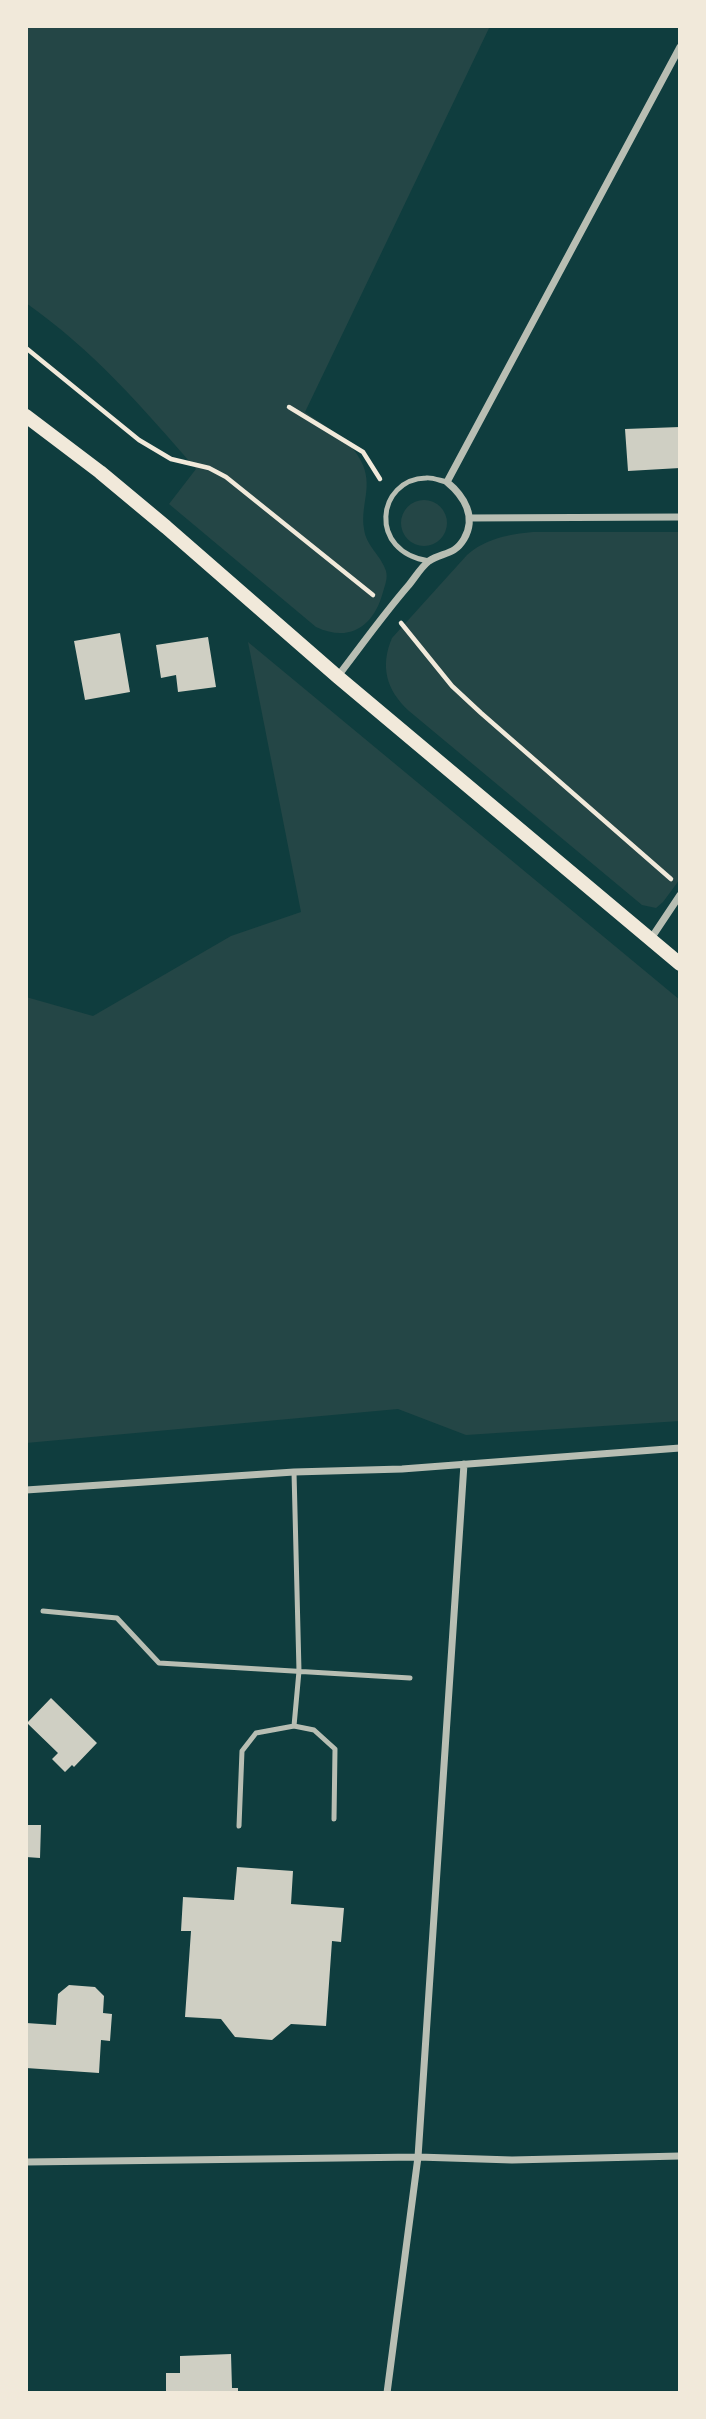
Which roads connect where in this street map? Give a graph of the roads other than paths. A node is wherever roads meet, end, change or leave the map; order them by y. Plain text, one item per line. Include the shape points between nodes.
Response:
1 (680, 47) edge
2 (26, 416) edge
3 (447, 482) junction
4 (680, 517) edge
5 (469, 518) junction
6 (429, 561) junction
7 (338, 677) junction
8 (680, 895) edge
9 (650, 940) junction
10 (680, 964) edge
11 (680, 1448) edge
12 (464, 1464) junction
13 (294, 1472) junction
14 (26, 1489) edge
15 (43, 1611) dead end
16 (299, 1671) junction
17 (410, 1678) dead end
18 (294, 1726) junction
19 (334, 1819) dead end
20 (239, 1826) dead end
21 (680, 2155) edge
22 (418, 2157) junction
23 (26, 2162) edge
24 (387, 2393) edge

1 - 3 street
2 - 7 main road via 166,527
3 - 5 street via 461,494
3 - 6 lane via 426,477 407,483 388,506 386,524 391,541 402,553
4 - 5 street
5 - 6 street via 465,537 451,553
6 - 7 street
7 - 9 main road
8 - 9 street
9 - 10 main road
11 - 12 street
12 - 13 street
12 - 22 street
13 - 14 street
13 - 16 lane
15 - 16 lane via 117,1618 159,1663
16 - 17 lane
16 - 18 lane
18 - 19 lane via 314,1730 335,1749
18 - 20 lane via 256,1733 242,1751
21 - 22 street via 512,2160
22 - 23 street
22 - 24 street

